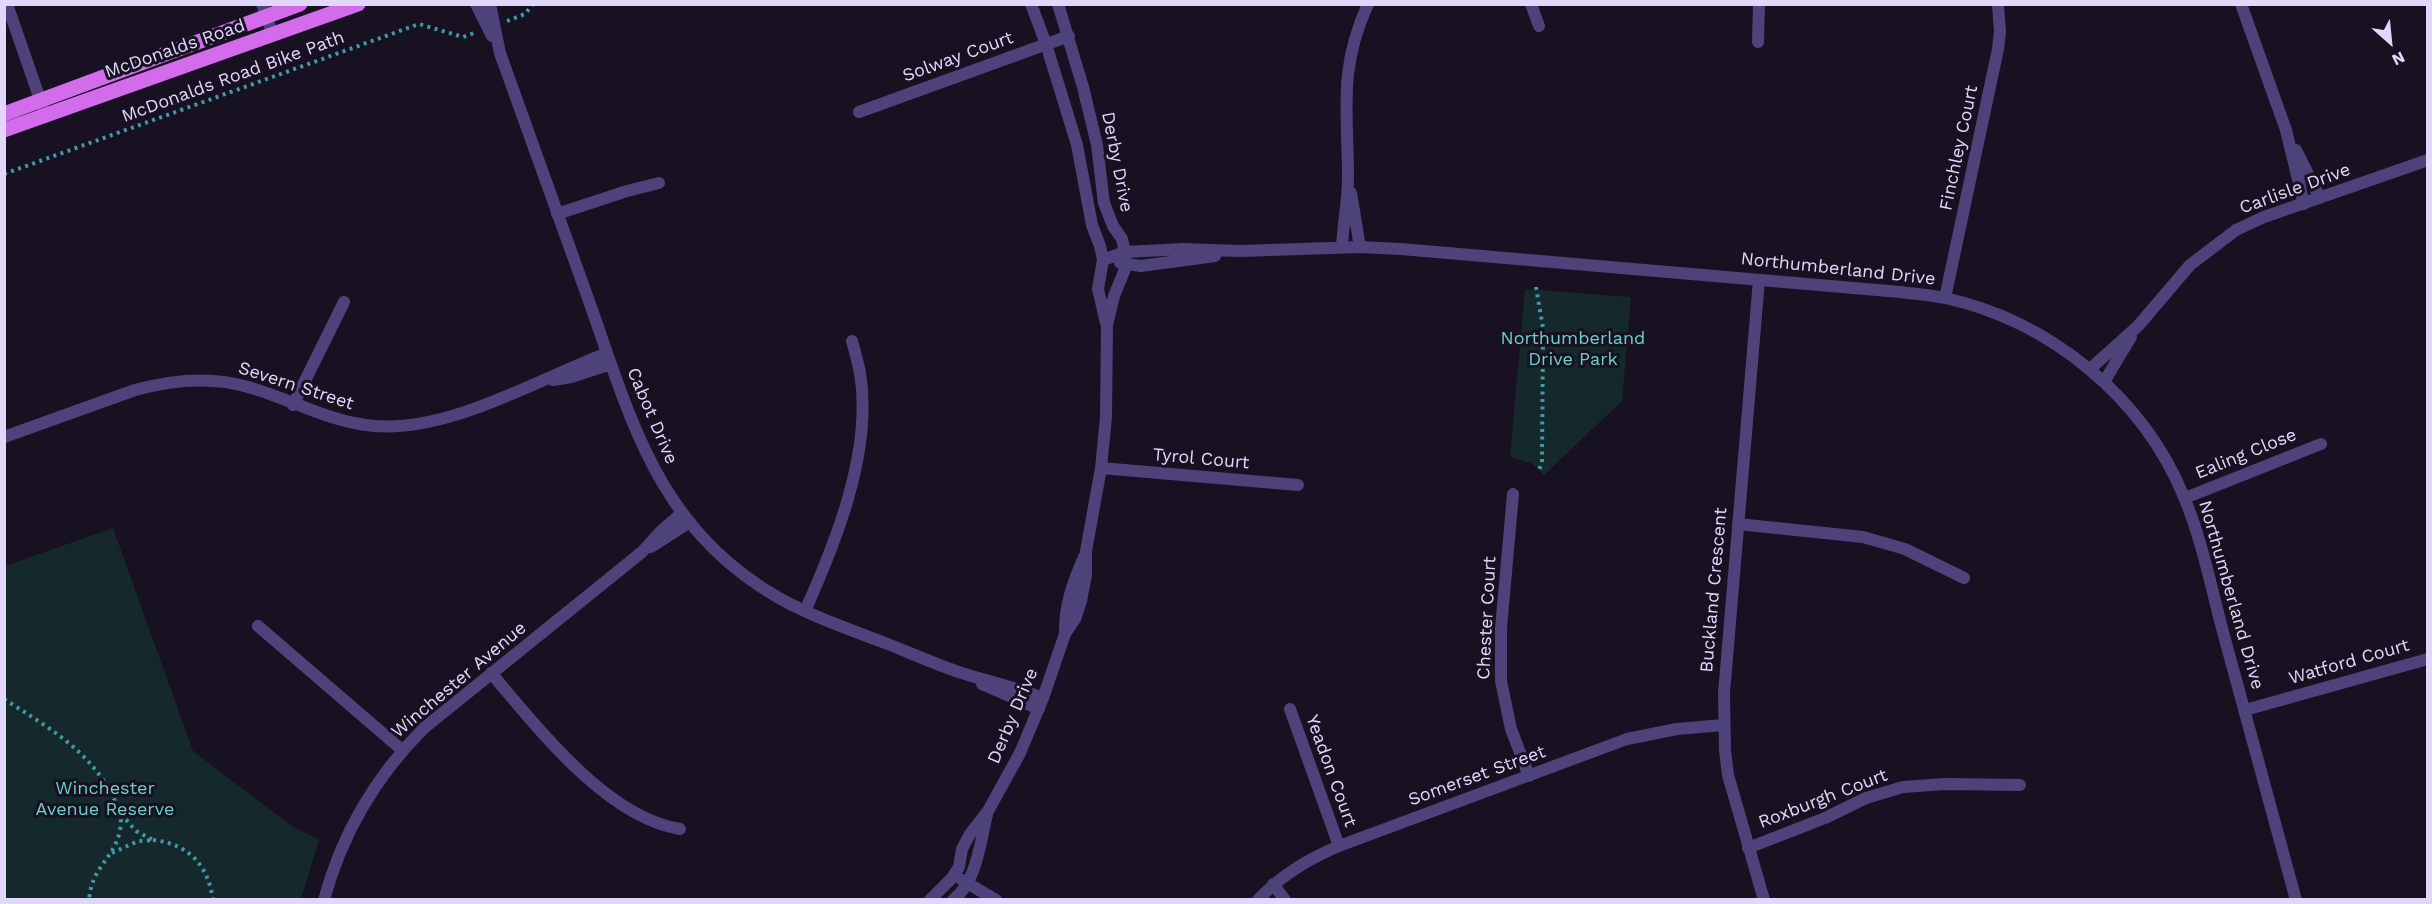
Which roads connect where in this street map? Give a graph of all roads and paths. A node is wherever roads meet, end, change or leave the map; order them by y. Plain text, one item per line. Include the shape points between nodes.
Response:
1 (7, 4) edge
2 (300, 4) edge
3 (358, 4) edge
4 (476, 4) edge
5 (489, 4) edge
6 (533, 4) edge
7 (1031, 4) edge
8 (1058, 4) edge
9 (1368, 4) edge
10 (1531, 4) edge
11 (1759, 4) edge
12 (1998, 4) edge
13 (2241, 4) edge
14 (264, 10) edge
15 (510, 20) dead end
16 (1539, 26) dead end
17 (471, 34) dead end
18 (273, 35) junction
19 (1069, 36) junction
20 (1758, 42) dead end
21 (1046, 44) junction
22 (500, 53) junction
23 (43, 108) junction
24 (858, 112) dead end
25 (4, 114) edge
26 (4, 130) edge
27 (2286, 130) junction
28 (2427, 160) edge
29 (4, 174) edge
30 (1348, 180) junction
31 (659, 183) dead end
32 (2320, 198) junction
33 (2304, 204) junction
34 (557, 214) junction
35 (1342, 247) junction
36 (1360, 247) junction
37 (1125, 258) junction
38 (1103, 260) junction
39 (1759, 280) junction
40 (1536, 287) dead end
41 (1945, 298) junction
42 (344, 302) dead end
43 (1107, 324) junction
44 (2138, 326) junction
45 (852, 342) dead end
46 (609, 358) junction
47 (2090, 369) junction
48 (2104, 382) junction
49 (293, 405) junction
50 (4, 437) edge
51 (2321, 444) dead end
52 (1101, 468) junction
53 (1539, 471) dead end
54 (1298, 485) dead end
55 (1513, 494) dead end
56 (2185, 498) junction
57 (686, 518) junction
58 (1738, 524) junction
59 (1964, 578) dead end
60 (805, 611) junction
61 (258, 626) dead end
62 (2427, 659) edge
63 (491, 673) junction
64 (4, 699) edge
65 (1041, 703) junction
66 (1290, 709) dead end
67 (2245, 710) junction
68 (1724, 725) junction
69 (402, 750) junction
70 (1529, 776) junction
71 (2020, 785) dead end
72 (988, 811) junction
73 (122, 815) junction
74 (680, 829) dead end
75 (153, 840) junction
76 (1339, 846) junction
77 (1748, 848) junction
78 (112, 853) junction
79 (952, 878) junction
80 (1273, 884) junction
81 (964, 893) edge
82 (89, 900) edge
83 (213, 900) edge
84 (324, 900) edge
85 (930, 900) edge
86 (996, 900) edge
87 (1258, 900) edge
88 (1285, 900) edge
89 (1764, 900) edge
90 (2296, 900) edge

1 - 23 street
2 - 14 main road, McDonalds Road
3 - 18 main road, McDonalds Road
4 - 22 street, Cabot Drive
5 - 22 street, Cabot Drive
6 - 15 path via 525,14
7 - 21 street, Derby Drive
8 - 19 street, Derby Drive
9 - 30 street via 1357,28 1347,72
10 - 16 street
11 - 20 street
12 - 41 street, Finchley Court via 1998,49
13 - 27 street
14 - 18 street
14 - 23 main road, McDonalds Road
17 - 29 path, McDonalds Road Bike Path via 463,37 419,24
18 - 23 main road, McDonalds Road
19 - 21 street, Solway Court
19 - 37 street, Derby Drive via 1097,145 1104,203 1122,239
21 - 24 street, Solway Court
21 - 38 street, Derby Drive via 1077,145 1092,225
22 - 34 street, Cabot Drive
23 - 25 main road, McDonalds Road
23 - 26 main road, McDonalds Road
27 - 32 street
27 - 33 street
28 - 32 street, Carlisle Drive
30 - 35 street
30 - 36 street
31 - 34 street
32 - 33 street, Carlisle Drive
33 - 44 street, Carlisle Drive via 2236,230 2214,244 2190,265
34 - 46 street, Cabot Drive
35 - 36 street, Northumberland Drive
35 - 37 street, Northumberland Drive via 1184,249
36 - 39 street, Northumberland Drive
37 - 38 street, Northumberland Drive
37 - 43 street, Derby Drive
38 - 43 street, Derby Drive via 1098,289
39 - 41 street, Northumberland Drive
39 - 58 street, Buckland Crescent
40 - 53 path via 1544,328
41 - 47 street, Northumberland Drive via 2004,317 2037,333
42 - 49 street
43 - 52 street, Derby Drive
44 - 47 street, Carlisle Drive
44 - 48 street, Carlisle Drive
45 - 60 street via 862,392 852,484 840,527
46 - 49 street, Severn Street via 571,377 543,382 453,415 400,426 348,423
46 - 57 street, Cabot Drive via 640,443 665,490
47 - 48 street, Northumberland Drive
48 - 56 street, Northumberland Drive via 2142,425
49 - 50 street, Severn Street via 224,381 179,381 135,390
51 - 56 street, Ealing Close
52 - 54 street, Tyrol Court
52 - 65 street, Derby Drive via 1086,553 1069,598 1065,634
55 - 70 street, Chester Court via 1501,628 1501,681 1511,729
56 - 67 street, Northumberland Drive
57 - 60 street, Cabot Drive via 740,572
57 - 63 street, Winchester Avenue via 668,538 642,552
58 - 59 street via 1863,537 1905,549
58 - 68 street, Buckland Crescent
60 - 65 street, Cabot Drive via 963,673 1011,686
61 - 69 street
62 - 67 street, Watford Court
63 - 69 street, Winchester Avenue
63 - 74 street via 560,751 597,785 633,813
64 - 73 path via 54,730 92,764
65 - 72 street, Derby Drive via 1020,753
66 - 76 street, Yeadon Court
67 - 90 street, Northumberland Drive
68 - 70 street, Somerset Street via 1650,733
68 - 77 street, Buckland Crescent via 1728,775
69 - 84 street, Winchester Avenue via 360,808 332,869
70 - 76 street, Somerset Street
71 - 77 street, Roxburgh Court via 1945,784 1894,789
72 - 79 street, Derby Drive via 970,834
72 - 81 street, Derby Drive
73 - 75 path via 136,831
73 - 78 path
75 - 78 path via 138,841
75 - 83 path via 176,845 197,859 205,871
76 - 80 street, Somerset Street via 1299,865
77 - 89 street, Buckland Crescent
78 - 82 path via 95,873
79 - 81 street
79 - 85 street, Derby Drive
80 - 87 street, Somerset Street
80 - 88 street
81 - 86 street

